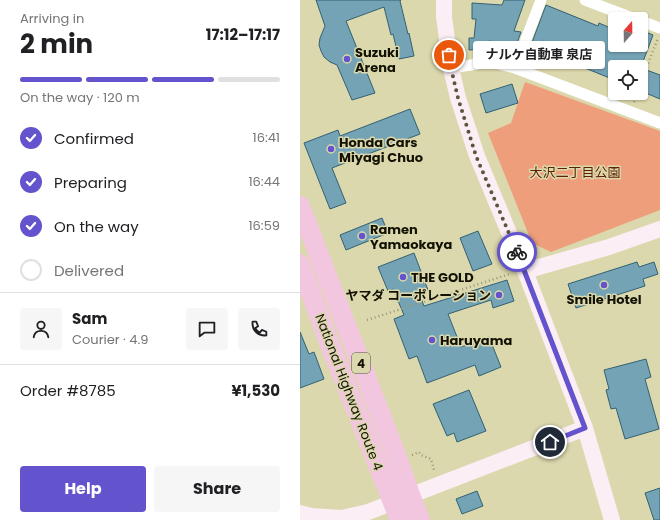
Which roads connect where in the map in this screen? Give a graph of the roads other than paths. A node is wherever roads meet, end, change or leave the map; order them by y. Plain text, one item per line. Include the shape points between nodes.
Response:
1 (444, 0) edge
2 (541, 0) edge
3 (584, 0) edge
4 (616, 12) edge
5 (648, 24) edge
6 (660, 28) edge
7 (451, 68) junction
8 (515, 68) junction
9 (660, 122) edge
10 (300, 206) edge
11 (660, 229) edge
12 (300, 264) edge
13 (517, 273) junction
14 (585, 428) junction
15 (401, 499) junction
16 (300, 513) edge
17 (400, 520) edge
18 (420, 520) edge
19 (612, 520) edge

1 - 7 street
2 - 8 street
3 - 4 street
5 - 6 street
7 - 8 street via 491,62
7 - 13 street via 476,156
8 - 9 street
10 - 15 highway, National Highway Route 4 / 4 via 395,452
11 - 13 street via 609,247
12 - 15 highway, National Highway Route 4 / 4 via 329,342
13 - 14 street
14 - 15 street
14 - 19 street
15 - 16 street via 368,512 342,518
15 - 17 highway, National Highway Route 4 / 4
15 - 18 highway, National Highway Route 4 / 4

